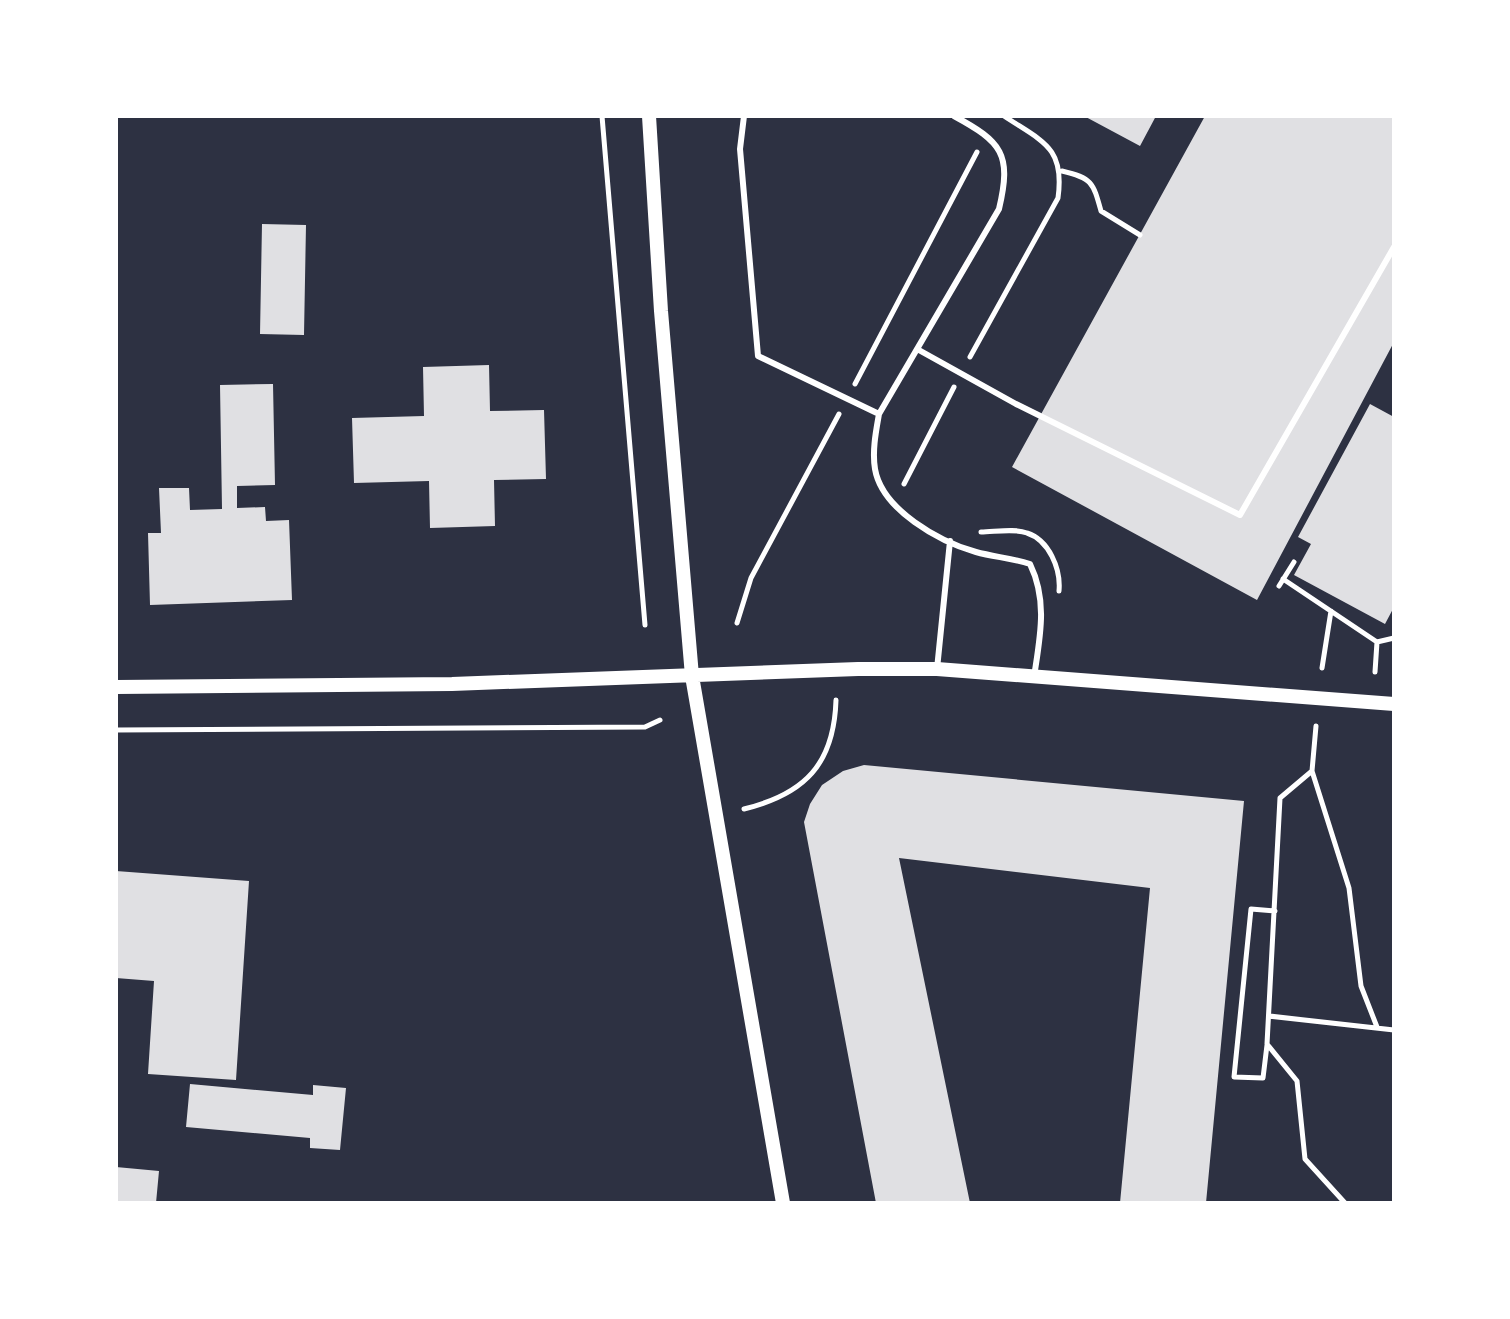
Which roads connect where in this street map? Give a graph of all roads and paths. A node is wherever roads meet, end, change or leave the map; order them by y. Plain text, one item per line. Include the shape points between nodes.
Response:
1 (602, 116) edge
2 (649, 116) edge
3 (744, 116) edge
4 (954, 116) edge
5 (987, 134) junction
6 (1062, 171) dead end
7 (1140, 235) dead end
8 (1394, 247) edge
9 (917, 349) junction
10 (847, 398) junction
11 (879, 414) junction
12 (950, 541) junction
13 (1294, 562) dead end
14 (1283, 579) junction
15 (1279, 586) dead end
16 (1331, 611) junction
17 (737, 623) dead end
18 (645, 625) dead end
19 (1394, 638) edge
20 (1377, 642) junction
21 (1322, 668) dead end
22 (937, 669) junction
23 (1375, 672) dead end
24 (692, 676) junction
25 (1034, 677) junction
26 (116, 687) edge
27 (836, 700) dead end
28 (1394, 704) edge
29 (660, 720) dead end
30 (1316, 726) dead end
31 (116, 730) edge
32 (1312, 771) junction
33 (744, 809) dead end
34 (1275, 911) junction
35 (1269, 1016) junction
36 (1377, 1027) junction
37 (1394, 1030) edge
38 (1267, 1044) junction
39 (783, 1203) edge
40 (1345, 1203) edge

1 - 18 path
2 - 24 street
3 - 10 lane via 741,165 758,356
4 - 5 lane
5 - 9 lane via 1006,158 999,209
5 - 10 path
6 - 7 path via 1094,184 1101,211
8 - 9 lane via 1240,515
9 - 11 lane
10 - 11 lane
10 - 17 path via 751,578
11 - 12 lane via 875,470 883,491 904,512
12 - 22 lane
12 - 25 lane via 1030,564 1040,585 1042,624
13 - 14 path
14 - 15 path
14 - 16 path
16 - 20 path
16 - 21 path
19 - 20 path
20 - 23 path
22 - 24 street
22 - 25 street
24 - 26 street
24 - 39 street
25 - 28 street
27 - 33 path via 835,732 818,766 779,800
29 - 31 path via 645,727
30 - 32 path
32 - 34 path via 1280,798
32 - 36 path via 1349,888 1361,986
34 - 35 path
34 - 38 path via 1251,909 1234,1077 1263,1078
35 - 36 path
35 - 38 path
36 - 37 path
38 - 40 path via 1297,1081 1305,1159

